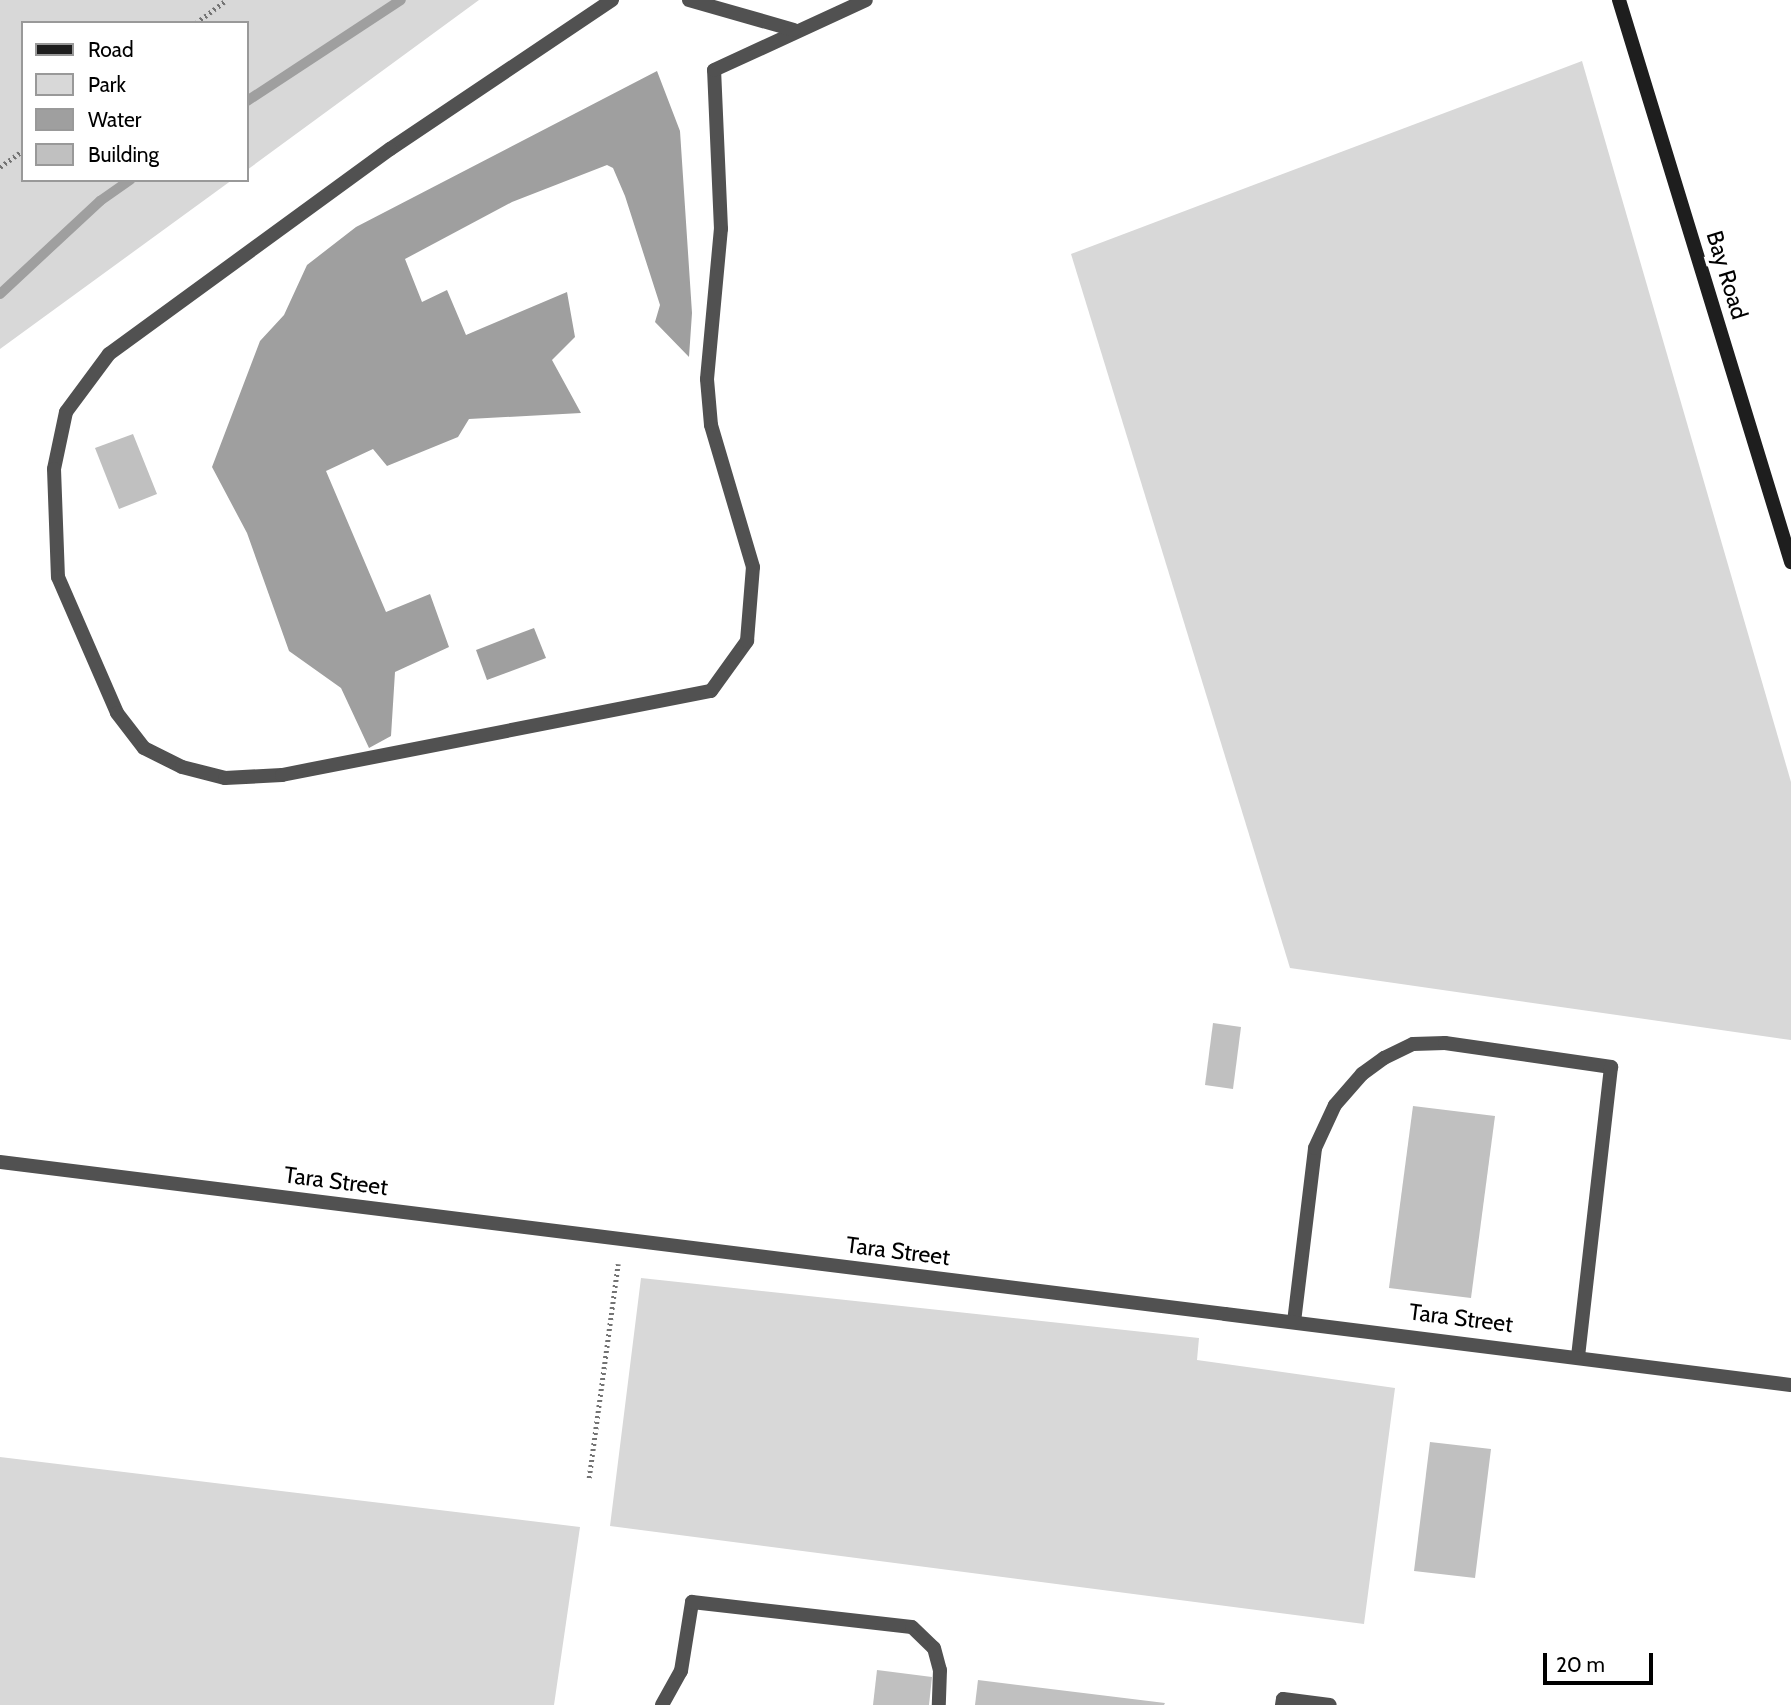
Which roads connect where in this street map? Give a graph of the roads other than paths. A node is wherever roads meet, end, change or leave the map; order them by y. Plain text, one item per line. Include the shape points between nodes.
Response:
1 (612, 0) edge
2 (690, 0) edge
3 (866, 0) edge
4 (1619, 0) edge
5 (794, 30) junction
6 (1791, 562) edge
7 (0, 1163) edge
8 (1294, 1322) junction
9 (1578, 1355) junction
10 (1791, 1385) edge
11 (662, 1705) edge
12 (939, 1705) edge
13 (1282, 1705) edge
14 (1330, 1705) edge

1 - 5 street via 216,274 109,354 66,412 54,469 58,577 117,713 144,748 182,767 225,778 282,775 711,691 747,641 753,567 711,425 708,391 708,341 721,229 714,70
2 - 5 street
3 - 5 street
4 - 6 street, Bay Road
7 - 8 street, Tara Street
8 - 9 street, Tara Street
8 - 9 street via 1315,1148 1335,1105 1362,1074 1392,1054 1413,1044 1445,1043 1611,1067
9 - 10 street, Tara Street
11 - 12 street via 681,1671 692,1602 912,1627 934,1648 940,1670
13 - 14 street via 1283,1699

